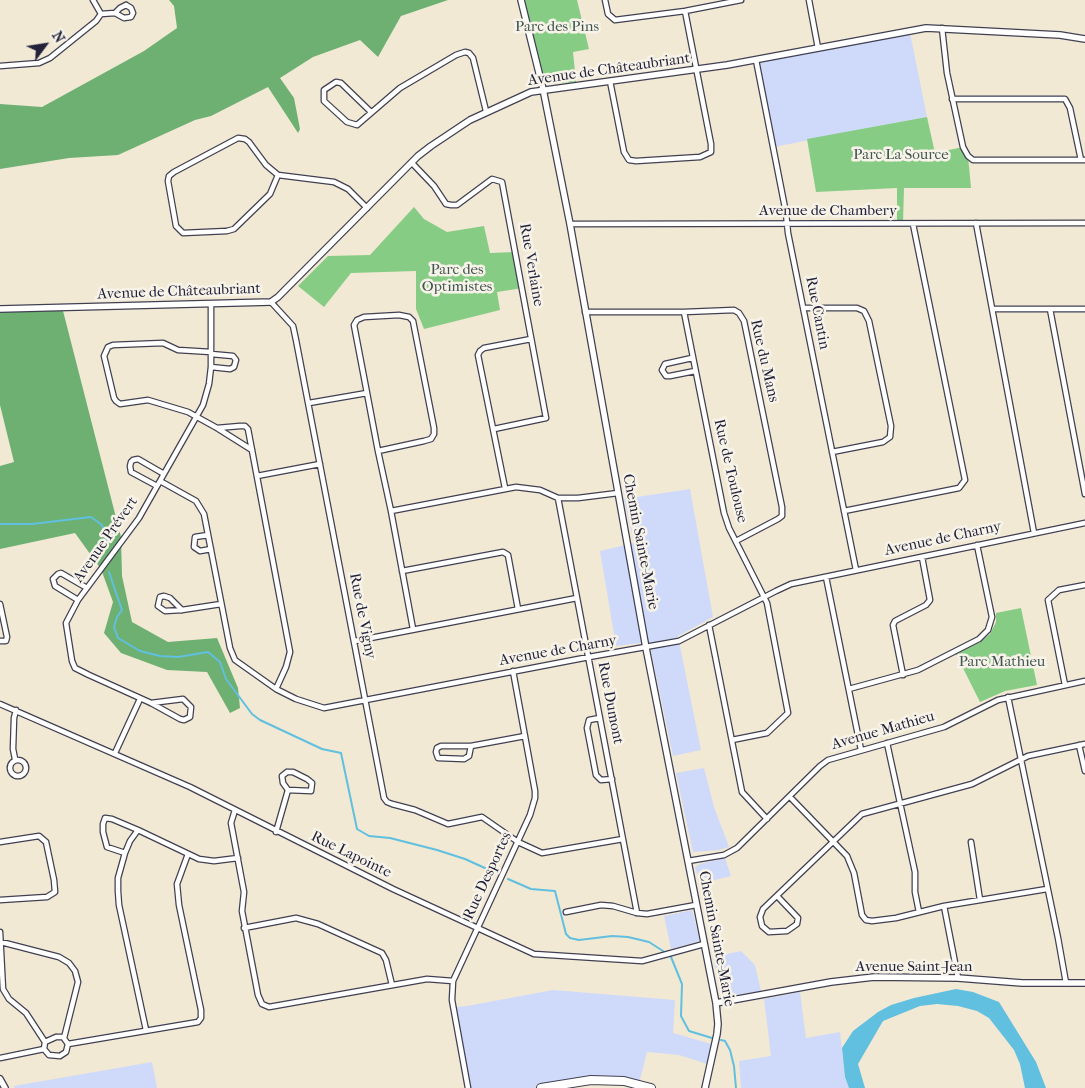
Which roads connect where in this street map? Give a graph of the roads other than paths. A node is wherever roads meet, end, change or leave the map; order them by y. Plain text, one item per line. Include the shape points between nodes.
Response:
1 (93, 0) edge
2 (521, 0) edge
3 (605, 0) edge
4 (741, 0) edge
5 (809, 0) edge
6 (685, 11) junction
7 (115, 13) dead end
8 (100, 14) junction
9 (942, 28) junction
10 (1085, 39) edge
11 (818, 48) junction
12 (756, 60) junction
13 (0, 66) edge
14 (696, 70) junction
15 (610, 81) junction
16 (543, 89) junction
17 (952, 99) junction
18 (486, 111) junction
19 (371, 112) junction
20 (1083, 160) edge
21 (412, 163) junction
22 (278, 175) junction
23 (367, 208) junction
24 (787, 223) junction
25 (976, 223) junction
26 (1085, 223) edge
27 (570, 224) junction
28 (913, 224) junction
29 (271, 302) junction
30 (211, 304) junction
31 (804, 308) junction
32 (993, 309) junction
33 (1050, 309) junction
34 (1085, 309) edge
35 (0, 310) edge
36 (585, 312) junction
37 (684, 312) junction
38 (531, 339) junction
39 (211, 353) junction
40 (692, 358) junction
41 (211, 368) junction
42 (695, 372) junction
43 (367, 392) junction
44 (309, 403) junction
45 (197, 416) junction
46 (217, 428) junction
47 (494, 430) junction
48 (252, 450) junction
49 (378, 451) junction
50 (832, 452) junction
51 (1082, 463) edge
52 (320, 464) junction
53 (164, 474) junction
54 (257, 476) junction
55 (159, 484) junction
56 (505, 488) junction
57 (618, 493) junction
58 (1085, 494) edge
59 (558, 498) junction
60 (391, 511) junction
61 (844, 511) junction
62 (1085, 523) edge
63 (1034, 533) junction
64 (208, 535) junction
65 (736, 541) junction
66 (977, 545) junction
67 (211, 549) junction
68 (922, 557) junction
69 (856, 570) junction
70 (402, 571) junction
71 (826, 577) junction
72 (1085, 585) edge
73 (87, 588) junction
74 (764, 597) junction
75 (577, 598) junction
76 (78, 600) junction
77 (0, 604) edge
78 (221, 604) junction
79 (518, 609) junction
80 (182, 610) junction
81 (709, 625) junction
82 (413, 629) junction
83 (2, 630) edge
84 (0, 641) edge
85 (355, 641) junction
86 (646, 648) junction
87 (589, 656) junction
88 (513, 672) junction
89 (903, 675) junction
90 (1085, 680) edge
91 (1065, 685) junction
92 (276, 689) junction
93 (848, 689) junction
94 (1008, 697) junction
95 (140, 699) junction
96 (365, 700) junction
97 (150, 703) junction
98 (0, 704) edge
99 (16, 710) junction
100 (600, 718) junction
101 (525, 736) junction
102 (732, 740) junction
103 (887, 743) junction
104 (1085, 744) edge
105 (1079, 745) junction
106 (471, 746) junction
107 (861, 750) junction
108 (115, 753) junction
109 (1021, 758) junction
110 (15, 760) dead end
111 (1085, 771) edge
112 (612, 779) junction
113 (288, 790) junction
114 (790, 797) junction
115 (900, 804) junction
116 (235, 810) junction
117 (767, 819) junction
118 (138, 830) junction
119 (276, 832) junction
120 (623, 839) junction
121 (834, 841) junction
122 (0, 842) edge
123 (518, 842) junction
124 (971, 842) dead end
125 (125, 853) junction
126 (188, 854) junction
127 (238, 858) junction
128 (688, 861) junction
129 (1047, 889) junction
130 (778, 896) junction
131 (0, 900) edge
132 (980, 900) junction
133 (696, 905) junction
134 (944, 906) junction
135 (566, 912) dead end
136 (919, 912) junction
137 (638, 913) junction
138 (244, 928) junction
139 (478, 928) junction
140 (0, 932) edge
141 (1, 942) junction
142 (704, 944) junction
143 (958, 978) junction
144 (453, 980) junction
145 (1066, 983) junction
146 (1085, 983) edge
147 (392, 984) junction
148 (716, 1003) junction
149 (146, 1030) junction
150 (64, 1038) junction
151 (45, 1042) junction
152 (68, 1044) junction
153 (44, 1049) junction
154 (0, 1058) edge
155 (0, 1079) edge
156 (5, 1088) edge
157 (468, 1088) edge
158 (546, 1088) edge
159 (651, 1088) edge
160 (705, 1088) edge

1 - 8 street
2 - 16 street, Chemin Sainte-Marie
3 - 6 street via 608,14 615,20
4 - 6 street
5 - 11 street
6 - 14 street
7 - 8 street
8 - 13 street via 96,21 50,58 39,63
9 - 10 street, Avenue de Châteaubriant
9 - 11 street, Avenue de Châteaubriant via 912,30
9 - 17 street
11 - 12 street, Avenue de Châteaubriant
12 - 14 street, Avenue de Châteaubriant
12 - 24 street, Rue Cantin
14 - 15 street, Avenue de Châteaubriant
14 - 15 street via 712,144 711,152 700,157 629,160 624,152
15 - 16 street, Avenue de Châteaubriant
16 - 18 street, Avenue de Châteaubriant
16 - 27 street, Chemin Sainte-Marie
17 - 20 street via 963,147 974,160
17 - 20 street via 1064,99 1070,108
18 - 19 street via 473,58 465,52 420,75
18 - 21 street, Avenue de Châteaubriant via 454,129
19 - 19 street via 341,84 336,82 324,90 324,100 347,122 357,125
21 - 23 street, Avenue de Châteaubriant
21 - 38 street, Rue Verlaine via 446,204 457,205 492,178 502,182
22 - 22 street via 245,138 238,138 169,176 176,226 183,233 234,229 270,194
22 - 23 street via 334,182 348,189
23 - 29 street, Avenue de Châteaubriant
24 - 27 street, Avenue de Chambery
24 - 28 street, Avenue de Chambery
24 - 31 street, Rue Cantin
25 - 26 street, Avenue de Chambery
25 - 28 street, Avenue de Chambery
25 - 32 street
27 - 36 street, Chemin Sainte-Marie
28 - 61 street via 965,480 959,488
29 - 30 street, Avenue de Châteaubriant
29 - 44 street, Rue de Vigny via 293,326
30 - 35 street, Avenue de Châteaubriant
30 - 39 street, Avenue Prévert
31 - 50 street, Rue Cantin
31 - 50 street via 857,308 864,311 870,321 891,426 890,437 883,442
32 - 33 street
32 - 63 street
33 - 34 street
33 - 51 street
36 - 37 street, Rue du Mans
36 - 57 street, Chemin Sainte-Marie
37 - 40 street, Rue de Toulouse
37 - 65 street, Rue du Mans via 734,310 744,321 782,516
38 - 47 street, Rue Verlaine via 546,418
38 - 47 street via 480,350 478,355
39 - 41 street, Avenue Prévert
39 - 41 street via 232,356 236,360 230,369
39 - 45 street via 178,350 163,343 113,345 104,356 116,401 125,404 148,400
40 - 42 street, Rue de Toulouse
40 - 42 street via 665,364 662,370 666,376
41 - 45 street, Avenue Prévert via 205,398
42 - 65 street, Rue de Toulouse via 724,513
43 - 44 street
43 - 49 street
43 - 49 street via 354,325 364,317 409,317 413,321 434,434 431,440
44 - 52 street, Rue de Vigny
45 - 46 street
45 - 53 street, Avenue Prévert
46 - 48 street
46 - 48 street via 245,426
47 - 56 street
48 - 54 street
49 - 60 street
50 - 61 street, Rue Cantin
51 - 58 street
52 - 54 street
52 - 85 street, Rue de Vigny
53 - 55 street, Avenue Prévert
53 - 55 street, Avenue de Charny via 138,459 131,462 131,472
54 - 92 street via 290,652
55 - 64 street, Avenue de Charny via 196,501 204,514
55 - 73 street, Avenue Prévert
56 - 59 street via 540,490
56 - 60 street
57 - 59 street
57 - 86 street, Chemin Sainte-Marie
59 - 75 street, Rue Dumont
60 - 70 street
61 - 69 street, Rue Cantin
62 - 63 street, Avenue de Charny
63 - 66 street, Avenue de Charny
64 - 67 street, Avenue de Charny
64 - 67 street via 195,537 194,547 200,551
65 - 74 street, Rue de Toulouse
66 - 68 street, Avenue de Charny
66 - 89 street via 992,617 988,630 979,639
67 - 78 street, Avenue de Charny
68 - 69 street, Avenue de Charny
68 - 89 street via 930,600 893,625
69 - 71 street, Avenue de Charny
70 - 79 street via 503,552 508,555
70 - 82 street
71 - 74 street, Avenue de Charny via 791,584
71 - 93 street
72 - 91 street via 1059,590 1048,600
73 - 76 street, Avenue Prévert
73 - 76 street via 61,573 53,579 55,586
74 - 81 street, Avenue de Charny
74 - 102 street, Rue de Toulouse via 788,713 767,733
75 - 79 street
75 - 87 street, Rue Dumont
76 - 95 street, Avenue Prévert via 66,623 75,668
77 - 83 street
78 - 80 street
78 - 92 street, Avenue de Charny via 235,660
79 - 82 street
80 - 80 street via 170,598 160,597 158,606 165,610
81 - 86 street, Avenue de Charny via 679,641
81 - 102 street
82 - 85 street
83 - 84 street via 6,641
85 - 96 street, Rue de Vigny
86 - 87 street, Avenue de Charny
86 - 128 street, Chemin Sainte-Marie
87 - 88 street, Avenue de Charny
87 - 100 street, Rue Dumont
88 - 96 street, Avenue de Charny
88 - 101 street, Rue Desportes
89 - 93 street
90 - 91 street, Avenue Mathieu
91 - 94 street, Avenue Mathieu
92 - 96 street, Avenue de Charny via 324,708
93 - 107 street
94 - 103 street, Avenue Mathieu via 944,727
94 - 109 street
95 - 97 street
95 - 108 street
96 - 123 street, Rue de Vigny via 387,802 448,824 482,817
97 - 97 street via 180,719 190,717 191,707 183,699
98 - 99 street, Rue Lapointe
99 - 108 street, Rue Lapointe
99 - 110 street
100 - 112 street, Rue Dumont
100 - 112 street via 589,720 587,728 596,775 601,780
101 - 106 street
101 - 123 street, Rue Desportes via 535,798
102 - 117 street via 742,792
103 - 107 street, Avenue Mathieu
103 - 115 street
104 - 105 street
105 - 109 street
105 - 111 street
106 - 106 street via 441,746 436,752 438,758 464,759 469,756
107 - 114 street, Avenue Mathieu via 824,762
108 - 116 street, Rue Lapointe
109 - 115 street via 972,784
109 - 129 street
112 - 120 street, Rue Dumont
113 - 113 street via 311,791 312,783 287,772 282,776
113 - 119 street
114 - 117 street, Avenue Mathieu
114 - 121 street
115 - 121 street via 862,814
115 - 136 street via 915,872
116 - 119 street, Rue Lapointe
116 - 127 street via 231,824
117 - 128 street, Avenue Mathieu via 737,848 724,855
118 - 125 street
118 - 125 street via 106,818 103,832 107,847
118 - 126 street
119 - 139 street, Rue Lapointe
120 - 123 street via 542,853
120 - 137 street, Rue Dumont
121 - 130 street
121 - 136 street via 848,856 866,920
122 - 131 street via 39,836 46,842 55,892 47,897
123 - 139 street, Rue Desportes
124 - 132 street
125 - 149 street via 118,878 119,905
126 - 127 street via 214,861
126 - 149 street via 177,884 201,1018 198,1022
127 - 138 street via 244,892
128 - 133 street, Chemin Sainte-Marie
129 - 132 street
129 - 145 street
130 - 130 street via 763,909 760,917 762,926 769,932 787,931 797,924 798,918
132 - 134 street
133 - 137 street
133 - 142 street, Chemin Sainte-Marie
134 - 136 street
134 - 143 street
135 - 137 street via 601,905
138 - 147 street via 296,918 318,924 382,953
138 - 147 street via 258,995 266,1006
139 - 142 street, Rue Lapointe via 534,954 551,956 642,961
139 - 144 street, Rue Desportes
140 - 141 street
141 - 150 street via 59,957 75,971 78,982
141 - 151 street via 5,994 26,1013
142 - 148 street, Chemin Sainte-Marie
143 - 145 street, Avenue Saint-Jean
143 - 148 street, Avenue Saint-Jean via 851,979
144 - 147 street via 427,979
144 - 157 street, Rue Desportes via 452,1000
145 - 146 street, Avenue Saint-Jean
148 - 160 street, Chemin Sainte-Marie via 717,1034
149 - 152 street
150 - 151 street via 56,1037
150 - 152 street
151 - 153 street
152 - 153 street via 66,1052 60,1056 49,1055
153 - 154 street
155 - 156 street
158 - 159 main road via 570,1082 602,1080

